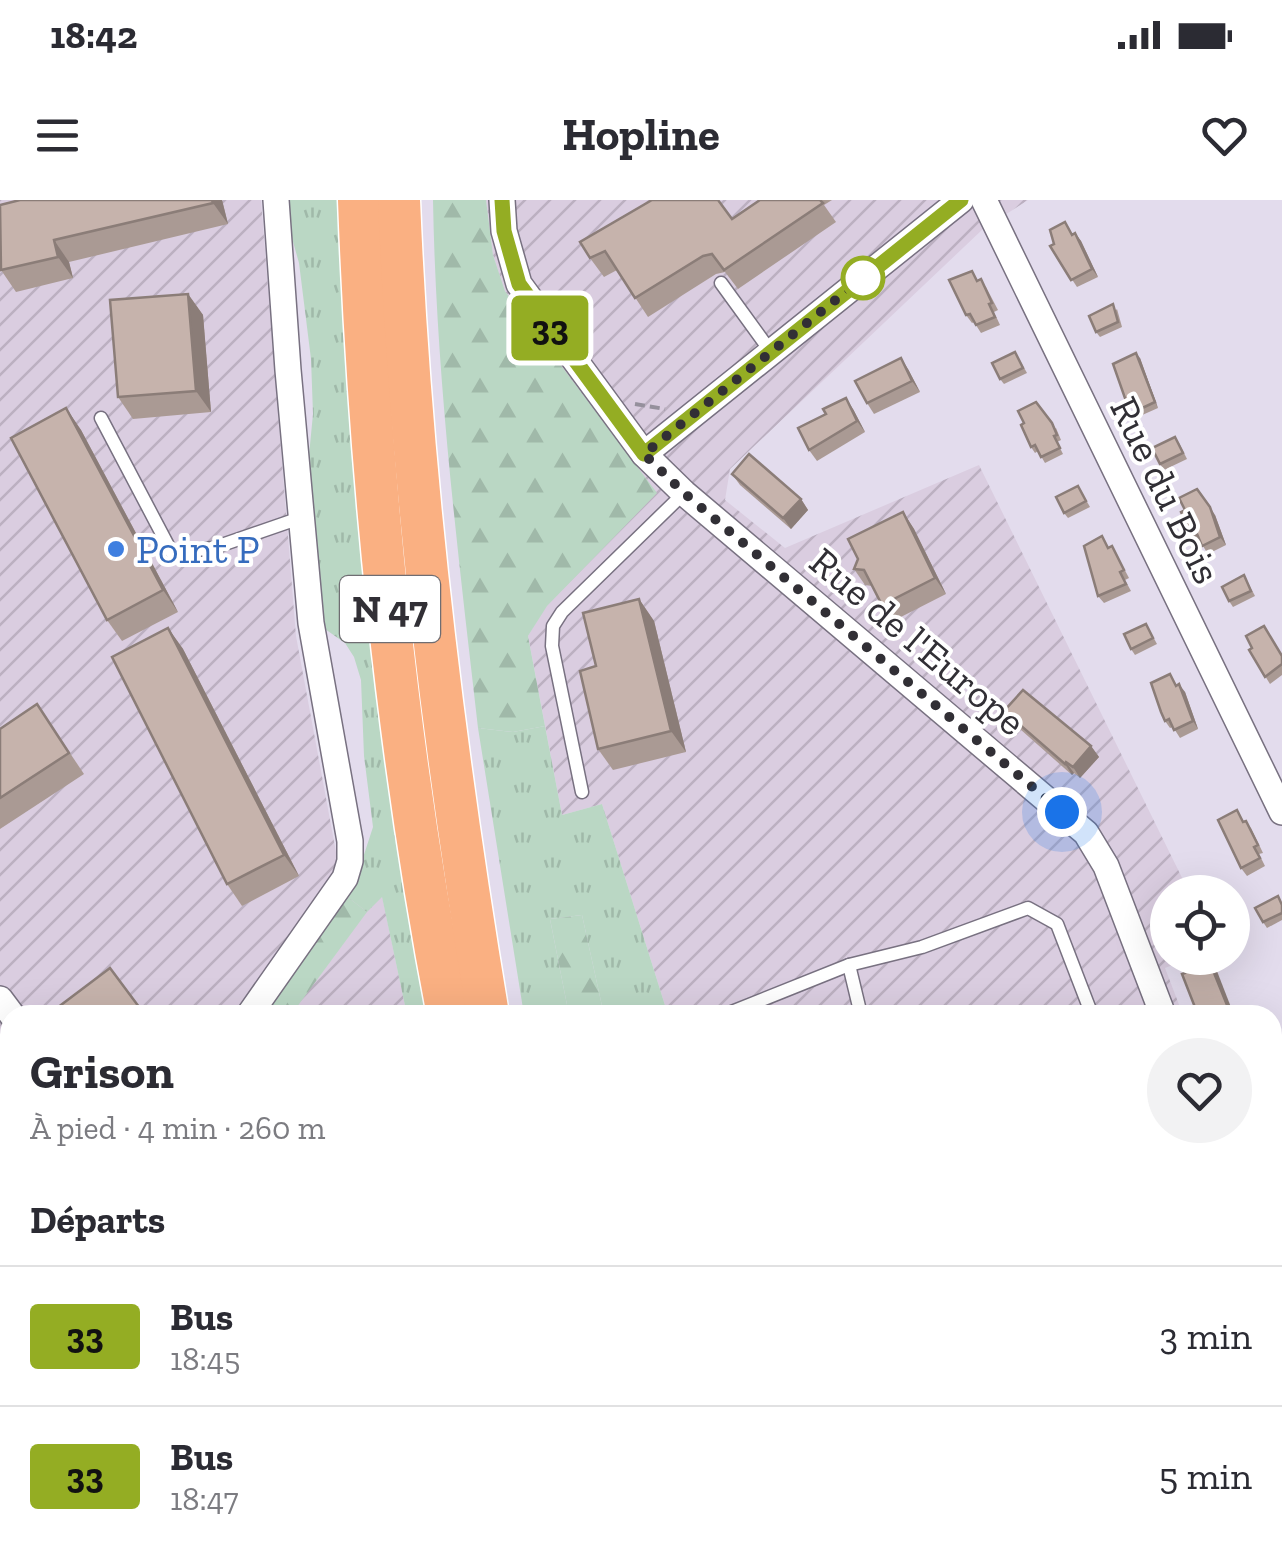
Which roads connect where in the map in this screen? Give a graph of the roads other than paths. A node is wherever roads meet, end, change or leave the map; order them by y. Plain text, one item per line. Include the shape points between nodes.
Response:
1 (276, 200) edge
2 (359, 200) edge
3 (400, 200) edge
4 (502, 200) edge
5 (984, 200) edge
6 (949, 204) edge
7 (721, 283) edge
8 (772, 352) junction
9 (101, 418) dead end
10 (644, 454) junction
11 (684, 493) junction
12 (300, 518) junction
13 (582, 792) dead end
14 (1282, 812) edge
15 (849, 965) junction
16 (256, 1005) edge
17 (446, 1005) edge
18 (486, 1005) edge
19 (749, 1005) edge
20 (859, 1005) edge
21 (1088, 1005) edge
22 (1160, 1005) edge

1 - 12 street
2 - 17 highway, N 47 via 390,603
3 - 18 highway, N 47 via 429,599
4 - 10 street, Rue de l'Europe via 519,284
5 - 14 street, Rue du Bois
6 - 8 street
7 - 8 lane
8 - 10 street
9 - 12 lane via 172,553 213,548
10 - 11 street, Rue de l'Europe
11 - 13 lane via 554,626 552,646
11 - 22 street, Rue de l'Europe via 1086,833 1106,866
12 - 16 street via 350,861 345,878
15 - 19 lane
15 - 20 lane
15 - 21 lane via 1028,908 1057,924

